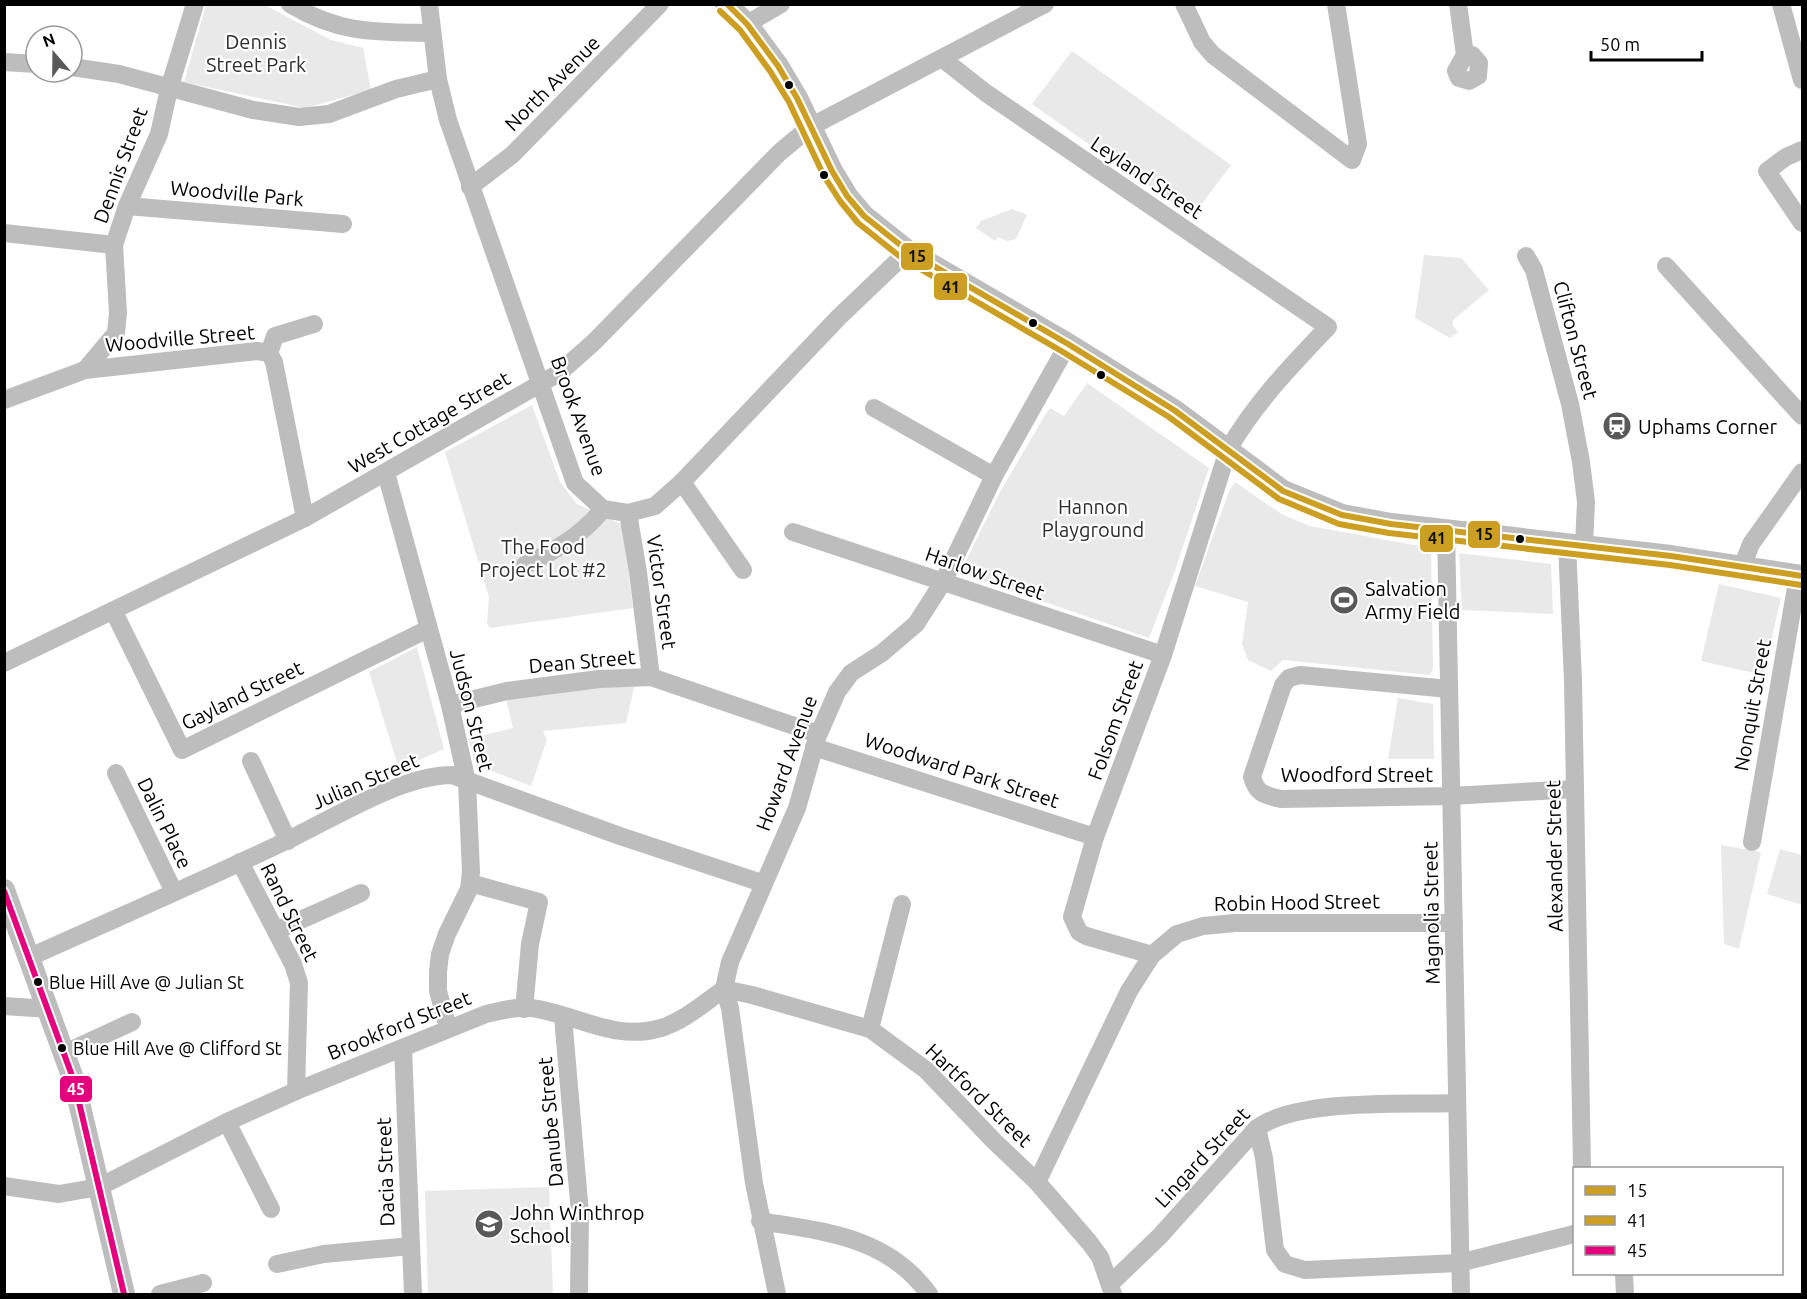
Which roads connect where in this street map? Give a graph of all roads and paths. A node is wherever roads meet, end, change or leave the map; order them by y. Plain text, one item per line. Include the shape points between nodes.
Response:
1 (195, 4) edge
2 (290, 4) edge
3 (429, 4) edge
4 (660, 4) edge
5 (726, 4) edge
6 (781, 4) edge
7 (1045, 4) edge
8 (1184, 4) edge
9 (1336, 4) edge
10 (1458, 4) edge
11 (1781, 4) edge
12 (747, 24) junction
13 (431, 33) junction
14 (1799, 53) edge
15 (1465, 55) dead end
16 (944, 60) junction
17 (4, 63) edge
18 (24, 64) edge
19 (84, 69) edge
20 (438, 79) junction
21 (1803, 80) edge
22 (169, 89) junction
23 (810, 127) junction
24 (1803, 150) edge
25 (470, 187) junction
26 (127, 206) junction
27 (1803, 223) edge
28 (343, 224) dead end
29 (4, 233) edge
30 (114, 245) junction
31 (908, 251) junction
32 (1526, 256) dead end
33 (1666, 266) dead end
34 (314, 324) dead end
35 (1328, 327) joint
36 (1068, 344) junction
37 (269, 353) junction
38 (86, 370) junction
39 (542, 383) junction
40 (4, 400) edge
41 (874, 408) dead end
42 (1803, 416) edge
43 (1228, 450) junction
44 (1803, 472) edge
45 (386, 473) junction
46 (994, 476) junction
47 (682, 482) junction
48 (603, 509) junction
49 (627, 513) junction
50 (305, 518) junction
51 (1446, 530) junction
52 (793, 532) dead end
53 (1576, 544) junction
54 (525, 565) dead end
55 (1742, 567) junction
56 (743, 570) dead end
57 (1800, 576) edge
58 (943, 582) junction
59 (114, 612) junction
60 (428, 629) junction
61 (1163, 655) junction
62 (4, 663) edge
63 (651, 677) junction
64 (1449, 689) junction
65 (450, 705) junction
66 (816, 740) junction
67 (251, 761) dead end
68 (116, 773) dead end
69 (467, 782) junction
70 (1575, 789) junction
71 (1451, 796) junction
72 (1095, 837) junction
73 (288, 841) junction
74 (1752, 842) dead end
75 (240, 862) junction
76 (470, 883) junction
77 (762, 883) junction
78 (4, 890) edge
79 (174, 892) junction
80 (361, 893) dead end
81 (902, 904) dead end
82 (1454, 923) junction
83 (276, 931) junction
84 (1152, 955) junction
85 (30, 957) junction
86 (724, 989) junction
87 (4, 1006) edge
88 (49, 1009) junction
89 (524, 1009) junction
90 (563, 1017) junction
91 (132, 1022) dead end
92 (447, 1028) junction
93 (870, 1029) junction
94 (403, 1048) junction
95 (65, 1053) junction
96 (296, 1091) junction
97 (1457, 1103) junction
98 (227, 1122) junction
99 (1257, 1128) junction
100 (1582, 1167) edge
101 (1037, 1182) junction
102 (4, 1186) edge
103 (99, 1187) junction
104 (271, 1209) dead end
105 (760, 1221) junction
106 (1573, 1234) edge
107 (411, 1246) junction
108 (1459, 1263) junction
109 (277, 1264) dead end
110 (1624, 1275) edge
111 (203, 1283) dead end
112 (1111, 1289) edge
113 (124, 1294) edge
114 (160, 1294) edge
115 (413, 1294) edge
116 (579, 1294) edge
117 (777, 1294) edge
118 (929, 1294) edge
119 (1461, 1294) edge
120 (1625, 1294) edge

1 - 22 street, Dennis Street
2 - 13 street via 329,25 354,30
3 - 13 street, Brook Avenue
4 - 25 street, North Avenue via 512,154
5 - 12 main road
6 - 12 street
7 - 16 street, West Cottage Street
8 - 9 street via 1202,42 1213,55 1352,160 1358,144
10 - 15 street
11 - 14 street
12 - 23 main road via 788,82
13 - 20 street, Brook Avenue
14 - 21 street
16 - 23 street, West Cottage Street
16 - 35 street, Leyland Street via 986,93
17 - 18 street
19 - 22 street via 119,74
20 - 22 street via 396,89 318,117 253,110
20 - 25 street, Brook Avenue
22 - 26 street, Dennis Street via 159,134
23 - 31 main road via 847,196 864,216
23 - 39 street, West Cottage Street via 779,153 594,342 560,373
24 - 27 street via 1767,171
25 - 39 street, Brook Avenue
26 - 28 street, Woodville Park
26 - 30 street, Dennis Street
29 - 30 street
30 - 38 street, Dennis Street via 116,333
31 - 36 main road
31 - 47 street via 838,318
32 - 53 street, Clifton Street via 1534,270 1572,415 1586,502
33 - 42 street
34 - 37 street via 274,336
35 - 43 street, Folsom Street via 1245,420
36 - 43 main road via 1174,410
36 - 46 street, Howard Avenue
37 - 38 street, Woodville Street via 257,351
37 - 50 street, Woodville Street
38 - 40 street, Woodville Street
39 - 45 street, West Cottage Street
39 - 48 street, Brook Avenue via 575,483
41 - 46 street
43 - 51 main road via 1283,491 1307,503 1342,515
43 - 61 street, Folsom Street
44 - 55 street via 1751,544
45 - 50 street, West Cottage Street
45 - 60 street, Judson Street
46 - 58 street, Howard Avenue
47 - 49 street via 656,506
47 - 56 street
48 - 49 street
48 - 54 street via 553,552
49 - 63 street, Victor Street
50 - 59 street, West Cottage Street
51 - 53 main road
51 - 64 street, Magnolia Street
52 - 58 street, Harlow Street
53 - 55 main road
53 - 70 street, Alexander Street
55 - 57 main road
57 - 74 street, Nonquit Street
58 - 61 street, Harlow Street
58 - 66 street, Howard Avenue via 916,624 851,673 837,692
59 - 60 street, Gayland Street via 182,750
59 - 62 street, West Cottage Street
60 - 65 street, Judson Street
61 - 72 street, Folsom Street
63 - 65 street, Dean Street via 507,691
63 - 66 street, Dean Street
64 - 71 street, Magnolia Street
64 - 71 street, Woodford Street via 1335,677 1289,678 1283,685 1252,777 1255,788 1263,795 1281,799
65 - 69 street, Judson Street
66 - 72 street, Woodward Park Street
66 - 77 street, Howard Avenue via 797,808
67 - 73 street
68 - 79 street, Dalin Place
69 - 73 street, Julian Street via 452,775 435,775 361,804
69 - 76 street, Judson Street
69 - 77 street, Julian Street
70 - 71 street
70 - 100 street, Alexander Street
71 - 82 street, Magnolia Street
72 - 84 street, Folsom Street via 1071,917 1074,926 1086,936
73 - 75 street, Julian Street
75 - 79 street, Julian Street
75 - 83 street, Rand Street
76 - 89 street via 539,902 530,944
76 - 92 street, Judson Street via 440,954 438,991
77 - 86 street, Howard Avenue via 730,962
78 - 85 main road
79 - 85 street, Julian Street
80 - 83 street
81 - 93 street
82 - 84 street, Robin Hood Street via 1203,926 1177,934
82 - 97 street, Magnolia Street
83 - 96 street, Rand Street via 299,983
84 - 101 street, Robin Hood Street via 1129,991
85 - 88 main road
86 - 90 street, Brookford Street via 684,1018 636,1033 616,1032
86 - 93 street, Hartford Street
86 - 105 street, Howard Avenue
87 - 88 street
88 - 95 main road
89 - 90 street, Brookford Street
89 - 92 street, Brookford Street via 497,1011
90 - 116 street, Danube Street via 580,1213
91 - 95 street
92 - 94 street, Brookford Street
93 - 101 street, Hartford Street via 926,1070
94 - 96 street, Brookford Street
94 - 107 street, Dacia Street
95 - 103 main road
96 - 98 street, Brookford Street
97 - 99 street, Lingard Street via 1288,1112
97 - 108 street, Magnolia Street
98 - 103 street, Brookford Street
98 - 104 street
99 - 108 street via 1264,1158 1271,1234 1275,1250 1285,1264 1305,1270
99 - 112 street, Lingard Street
101 - 112 street, Hartford Street via 1100,1257
102 - 103 street, Brookford Street via 59,1194
103 - 113 main road
105 - 117 street, Howard Avenue
105 - 118 street via 862,1242 902,1264
106 - 108 street
107 - 109 street via 324,1254
107 - 115 street, Dacia Street
108 - 119 street, Magnolia Street
110 - 120 street
111 - 114 street

